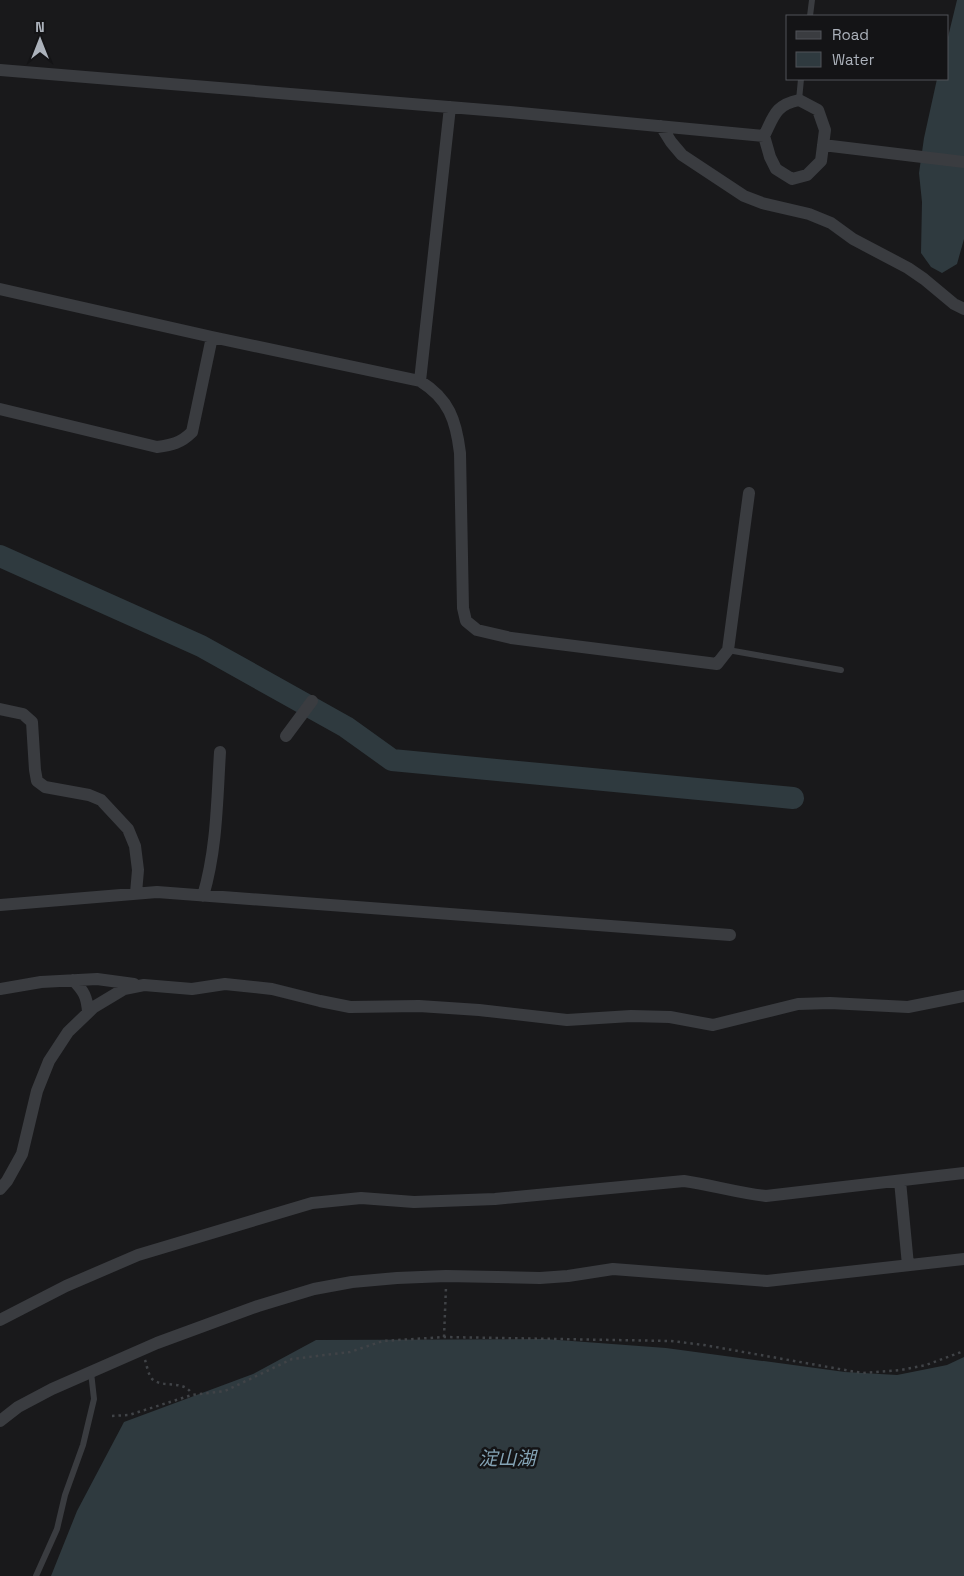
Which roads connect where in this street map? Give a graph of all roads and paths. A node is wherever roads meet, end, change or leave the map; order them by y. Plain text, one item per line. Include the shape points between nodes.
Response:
1 (812, 0) edge
2 (810, 15) edge
3 (0, 70) edge
4 (801, 80) edge
5 (799, 100) junction
6 (450, 107) junction
7 (661, 126) junction
8 (764, 136) junction
9 (823, 145) junction
10 (964, 162) edge
11 (0, 289) edge
12 (964, 309) edge
13 (212, 337) junction
14 (420, 381) junction
15 (0, 409) edge
16 (749, 493) dead end
17 (728, 650) junction
18 (841, 670) dead end
19 (312, 702) dead end
20 (0, 709) edge
21 (286, 736) dead end
22 (220, 752) dead end
23 (136, 893) junction
24 (203, 896) junction
25 (0, 905) edge
26 (730, 935) dead end
27 (72, 980) junction
28 (144, 985) junction
29 (0, 989) edge
30 (964, 996) edge
31 (88, 1012) junction
32 (964, 1173) edge
33 (900, 1180) junction
34 (0, 1189) edge
35 (964, 1258) edge
36 (908, 1265) junction
37 (446, 1276) junction
38 (0, 1320) edge
39 (444, 1337) junction
40 (142, 1349) junction
41 (964, 1351) edge
42 (91, 1371) junction
43 (192, 1395) junction
44 (112, 1416) dead end
45 (0, 1421) edge
46 (36, 1576) edge

1 - 2 lane
3 - 6 street
4 - 5 lane
5 - 8 street via 786,103 775,114
5 - 9 street via 818,110 825,130
6 - 7 street
6 - 14 street
7 - 8 street
7 - 12 street via 682,155 744,196 831,223 908,268
8 - 9 street via 776,169 792,179 807,175 821,161
9 - 10 street
11 - 13 street
13 - 14 street
13 - 15 street via 192,432 172,445 157,447
14 - 17 street via 434,390 450,411 457,429 466,621 477,630 511,638 717,664
16 - 17 street
17 - 18 lane
19 - 21 street
20 - 23 street via 23,714 32,722 37,781 45,787 101,800 128,829 135,846 138,870
22 - 24 street via 213,852
23 - 24 street
23 - 25 street
24 - 26 street
27 - 28 street
27 - 29 street
27 - 31 street via 86,996
28 - 30 street via 192,989 225,984 272,989 350,1007 419,1006 567,1020 631,1016 713,1025 798,1004 908,1007
28 - 31 street via 124,989
31 - 34 street via 68,1032 49,1061 37,1091 22,1154
32 - 33 street
33 - 36 street
33 - 38 street via 766,1196 684,1181 495,1199 414,1202 361,1198 312,1203 138,1255 66,1286
35 - 36 street
36 - 37 street via 767,1281 613,1268 540,1278
37 - 39 path
37 - 40 street via 352,1282 314,1289
39 - 41 path via 671,1341 862,1373 901,1370
39 - 43 path via 383,1341 350,1352 292,1359 225,1391
40 - 42 street
40 - 43 path via 151,1378 182,1386
42 - 45 street via 18,1407
42 - 46 lane via 94,1399 83,1445 56,1529
43 - 44 path via 129,1415

